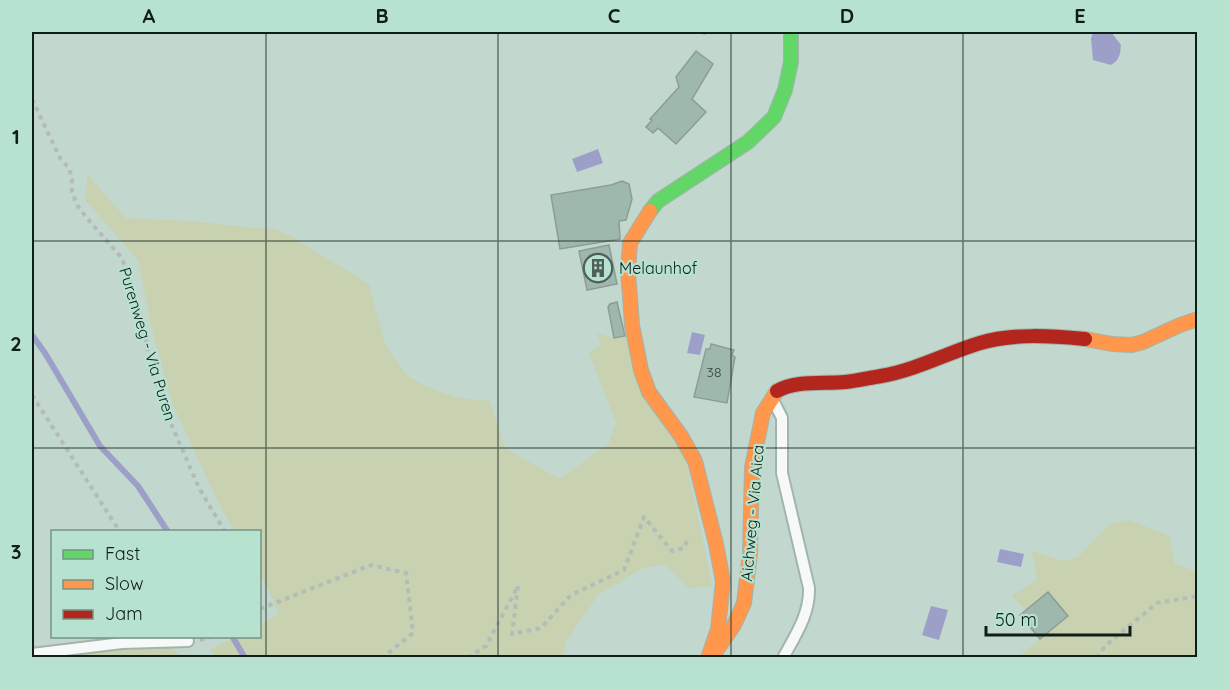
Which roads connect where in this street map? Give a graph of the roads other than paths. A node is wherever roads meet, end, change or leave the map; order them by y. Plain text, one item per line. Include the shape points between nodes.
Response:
1 (790, 32) edge
2 (1197, 319) edge
3 (772, 398) junction
4 (188, 641) dead end
5 (32, 654) edge
6 (710, 657) edge
7 (783, 657) edge

1 - 6 main road via 791,62 774,117 748,142 658,201 630,243 632,325 641,370 649,392 695,461 716,544 723,581 718,629
2 - 3 main road via 1132,345 1044,336 983,342 911,369 844,382 784,387
3 - 6 main road, Aichweg - Via Aica via 763,413 752,467 750,554 744,603 734,625
3 - 7 lane, Aichweg - Via Aica via 782,418 782,473 810,602
4 - 5 lane via 122,643

